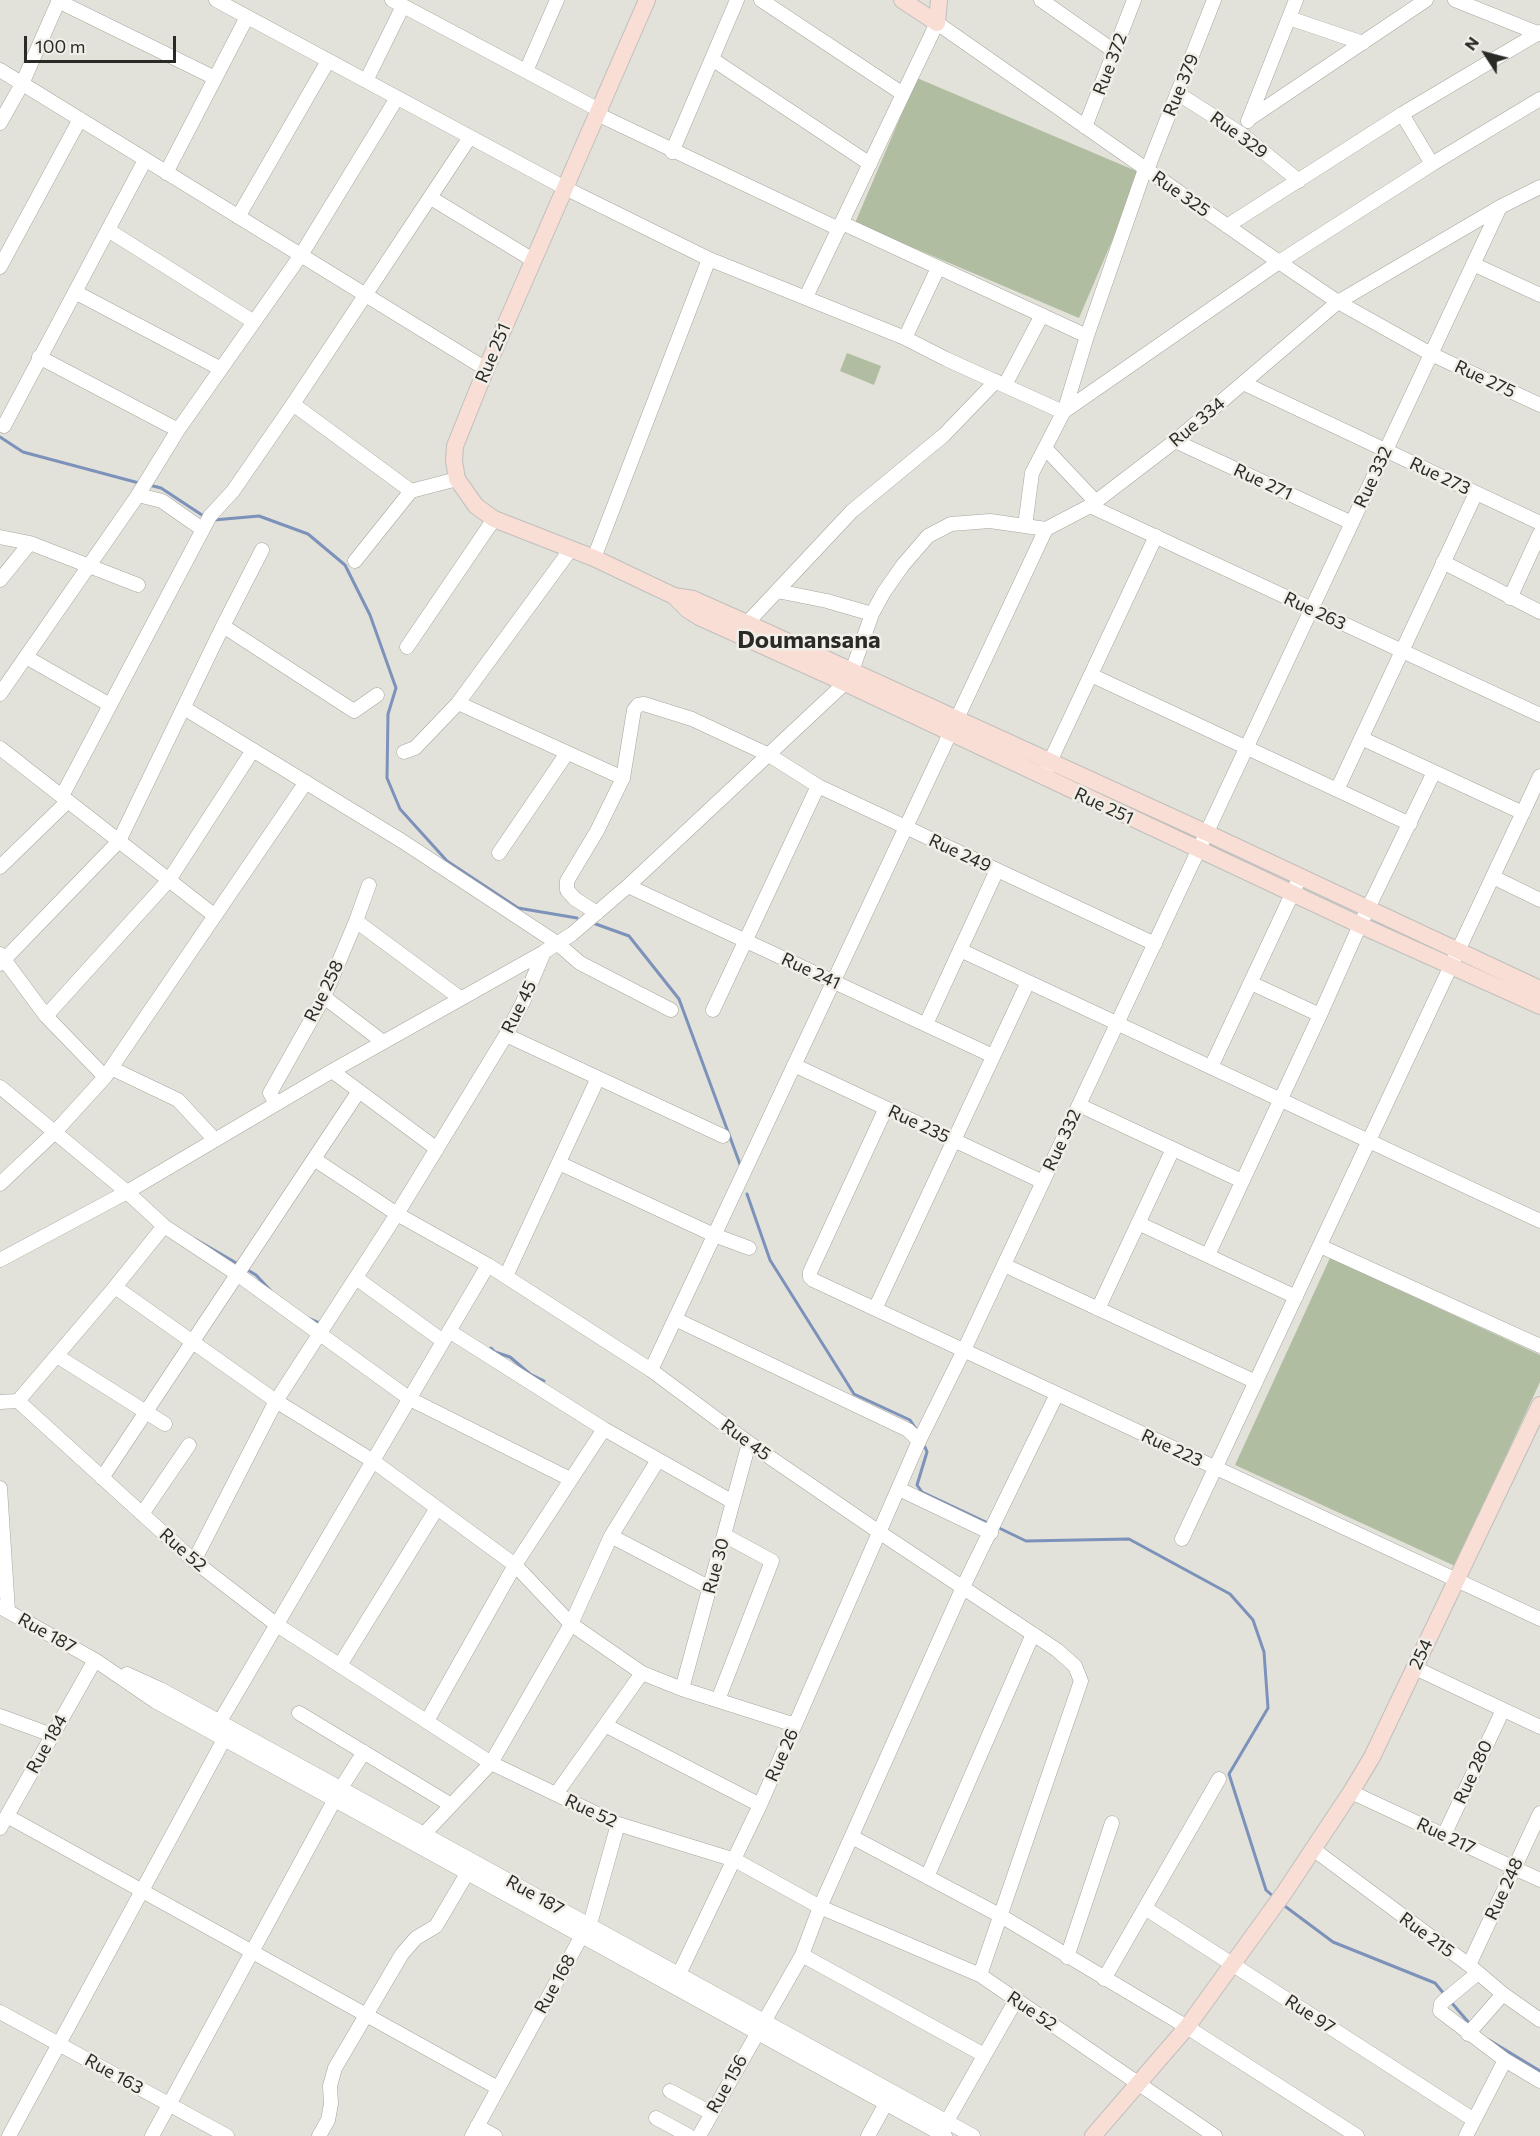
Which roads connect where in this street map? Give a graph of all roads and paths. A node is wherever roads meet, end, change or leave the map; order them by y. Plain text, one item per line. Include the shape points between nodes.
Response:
1 (216, 0) edge
2 (647, 0) edge
3 (738, 0) edge
4 (761, 0) edge
5 (902, 0) edge
6 (939, 0) edge
7 (1041, 0) edge
8 (1134, 0) edge
9 (1214, 0) edge
10 (1296, 0) edge
11 (1426, 0) edge
12 (1455, 0) edge
13 (58, 1) edge
14 (554, 1) edge
15 (398, 3) edge
16 (247, 17) junction
17 (1289, 18) junction
18 (937, 23) junction
19 (1539, 33) edge
20 (1363, 43) junction
21 (1114, 51) junction
22 (712, 59) junction
23 (328, 61) junction
24 (0, 70) edge
25 (526, 71) junction
26 (215, 78) junction
27 (366, 81) junction
28 (22, 84) junction
29 (1178, 93) junction
30 (903, 94) junction
31 (397, 98) junction
32 (1540, 99) edge
33 (598, 112) junction
34 (1402, 114) junction
35 (80, 119) junction
36 (1249, 119) junction
37 (0, 123) edge
38 (1085, 127) junction
39 (1243, 135) junction
40 (470, 137) junction
41 (672, 152) junction
42 (146, 160) junction
43 (870, 164) junction
44 (1432, 164) junction
45 (1146, 170) junction
46 (166, 172) junction
47 (1299, 181) junction
48 (1540, 187) edge
49 (565, 188) junction
50 (431, 198) junction
51 (1500, 207) junction
52 (238, 217) junction
53 (840, 226) junction
54 (1227, 226) junction
55 (108, 230) junction
56 (301, 255) junction
57 (709, 259) junction
58 (533, 260) junction
59 (1279, 262) junction
60 (1473, 264) junction
61 (0, 267) edge
62 (938, 268) junction
63 (75, 292) junction
64 (1540, 295) edge
65 (366, 296) junction
66 (806, 297) junction
67 (1338, 302) junction
68 (1042, 315) junction
69 (254, 322) junction
70 (1087, 336) junction
71 (905, 339) junction
72 (1431, 354) junction
73 (39, 357) junction
74 (221, 369) junction
75 (486, 369) junction
76 (1001, 383) junction
77 (1243, 383) junction
78 (293, 404) junction
79 (1540, 405) edge
80 (1063, 412) junction
81 (4, 426) dead end
82 (178, 430) junction
83 (1175, 441) junction
84 (1045, 448) junction
85 (1386, 451) junction
86 (456, 478) junction
87 (411, 491) junction
88 (1476, 493) junction
89 (138, 495) junction
90 (1092, 503) junction
91 (494, 519) junction
92 (206, 523) junction
93 (1352, 523) junction
94 (1540, 523) edge
95 (1025, 526) junction
96 (1046, 529) junction
97 (1540, 533) edge
98 (1156, 536) junction
99 (0, 537) edge
100 (30, 543) junction
101 (572, 549) junction
102 (262, 550) dead end
103 (594, 558) junction
104 (355, 561) dead end
105 (1443, 562) junction
106 (90, 564) junction
107 (0, 580) edge
108 (138, 585) dead end
109 (777, 591) junction
110 (674, 596) junction
111 (1510, 598) junction
112 (1311, 609) junction
113 (1540, 612) edge
114 (872, 614) junction
115 (747, 623) junction
116 (223, 626) junction
117 (407, 646) dead end
118 (1402, 651) junction
119 (26, 657) junction
120 (1091, 675) junction
121 (848, 677) junction
122 (0, 694) edge
123 (377, 695) dead end
124 (458, 703) junction
125 (110, 705) junction
126 (184, 708) junction
127 (1540, 716) edge
128 (952, 726) junction
129 (1361, 738) junction
130 (0, 748) edge
131 (1246, 748) junction
132 (253, 750) junction
133 (404, 752) dead end
134 (567, 753) junction
135 (769, 755) junction
136 (1050, 762) junction
137 (1434, 772) junction
138 (1540, 776) edge
139 (623, 778) junction
140 (1043, 778) junction
141 (306, 782) junction
142 (818, 786) junction
143 (1336, 790) junction
144 (65, 799) junction
145 (1535, 800) edge
146 (1522, 813) junction
147 (1410, 824) junction
148 (906, 828) junction
149 (1207, 833) junction
150 (119, 841) junction
151 (1199, 849) junction
152 (500, 853) dead end
153 (0, 867) edge
154 (997, 870) junction
155 (1300, 877) junction
156 (1493, 877) junction
157 (169, 880) junction
158 (369, 885) dead end
159 (628, 886) junction
160 (1292, 893) junction
161 (1540, 900) edge
162 (1368, 908) junction
163 (597, 913) junction
164 (215, 916) junction
165 (356, 921) junction
166 (1360, 925) junction
167 (745, 940) junction
168 (557, 943) junction
169 (1155, 944) junction
170 (960, 950) junction
171 (1458, 950) junction
172 (544, 952) junction
173 (1, 959) edge
174 (1450, 965) junction
175 (833, 981) junction
176 (1028, 982) junction
177 (1251, 982) junction
178 (1537, 992) edge
179 (324, 997) junction
180 (460, 998) junction
181 (671, 1010) dead end
182 (713, 1010) dead end
183 (1320, 1015) junction
184 (46, 1016) junction
185 (1117, 1023) junction
186 (926, 1024) junction
187 (506, 1035) junction
188 (383, 1042) junction
189 (993, 1056) junction
190 (794, 1065) junction
191 (1211, 1067) junction
192 (332, 1071) junction
193 (108, 1073) junction
194 (598, 1078) junction
195 (0, 1087) edge
196 (359, 1091) junction
197 (273, 1098) junction
198 (1281, 1100) junction
199 (1079, 1105) junction
200 (886, 1108) junction
201 (55, 1132) junction
202 (723, 1136) dead end
203 (214, 1140) junction
204 (954, 1140) junction
205 (1369, 1141) junction
206 (437, 1149) junction
207 (1173, 1149) junction
208 (314, 1159) junction
209 (559, 1163) junction
210 (1242, 1181) junction
211 (1043, 1182) junction
212 (0, 1184) edge
213 (127, 1192) junction
214 (397, 1214) junction
215 (1540, 1221) edge
216 (1138, 1223) junction
217 (164, 1226) junction
218 (714, 1236) junction
219 (1320, 1246) junction
220 (749, 1248) dead end
221 (1208, 1256) junction
222 (0, 1260) edge
223 (488, 1264) junction
224 (1004, 1265) junction
225 (237, 1274) junction
226 (506, 1276) junction
227 (356, 1278) junction
228 (115, 1287) junction
229 (1296, 1297) junction
230 (875, 1309) junction
231 (1098, 1309) junction
232 (675, 1319) junction
233 (319, 1335) junction
234 (446, 1336) junction
235 (192, 1342) junction
236 (1540, 1346) edge
237 (964, 1350) junction
238 (57, 1356) junction
239 (651, 1370) junction
240 (1256, 1382) junction
241 (1057, 1394) junction
242 (410, 1399) junction
243 (18, 1401) junction
244 (276, 1401) junction
245 (0, 1402) edge
246 (1540, 1404) edge
247 (146, 1411) junction
248 (165, 1424) dead end
249 (604, 1429) junction
250 (919, 1441) junction
251 (749, 1443) junction
252 (189, 1445) dead end
253 (658, 1460) junction
254 (373, 1461) junction
255 (1215, 1468) junction
256 (102, 1478) junction
257 (570, 1479) junction
258 (0, 1488) edge
259 (899, 1489) junction
260 (733, 1502) junction
261 (437, 1508) junction
262 (142, 1514) junction
263 (879, 1532) junction
264 (991, 1533) junction
265 (724, 1535) junction
266 (610, 1536) junction
267 (1182, 1539) dead end
268 (194, 1561) junction
269 (515, 1565) junction
270 (1456, 1580) junction
271 (963, 1587) junction
272 (710, 1588) junction
273 (4, 1609) edge
274 (1540, 1619) edge
275 (571, 1624) junction
276 (277, 1625) junction
277 (1033, 1634) junction
278 (94, 1660) junction
279 (340, 1665) junction
280 (1415, 1668) junction
281 (642, 1673) junction
282 (682, 1689) junction
283 (718, 1700) junction
284 (1503, 1710) junction
285 (299, 1713) dead end
286 (0, 1716) edge
287 (427, 1721) junction
288 (605, 1725) junction
289 (795, 1725) junction
290 (1540, 1727) edge
291 (222, 1730) junction
292 (52, 1735) junction
293 (364, 1752) junction
294 (491, 1763) junction
295 (1219, 1779) dead end
296 (1351, 1792) junction
297 (338, 1794) junction
298 (556, 1794) junction
299 (451, 1805) junction
300 (760, 1805) junction
301 (1540, 1813) edge
302 (4, 1814) edge
303 (618, 1824) junction
304 (1112, 1824) dead end
305 (424, 1834) junction
306 (1444, 1835) junction
307 (852, 1837) junction
308 (1313, 1849) junction
309 (735, 1860) junction
310 (471, 1867) junction
311 (1514, 1868) junction
312 (927, 1877) junction
313 (1540, 1880) edge
314 (141, 1890) junction
315 (820, 1907) junction
316 (1145, 1908) junction
317 (1000, 1916) junction
318 (585, 1930) junction
319 (252, 1952) junction
320 (802, 1955) junction
321 (1067, 1957) junction
322 (1233, 1965) junction
323 (1473, 1969) junction
324 (679, 1974) junction
325 (980, 1976) junction
326 (1104, 1979) junction
327 (1503, 1994) junction
328 (1016, 2000) junction
329 (0, 2012) edge
330 (366, 2015) junction
331 (1540, 2020) edge
332 (760, 2026) junction
333 (1186, 2027) junction
334 (1472, 2029) junction
335 (59, 2044) junction
336 (984, 2055) junction
337 (1505, 2060) junction
338 (1540, 2081) edge
339 (1139, 2084) junction
340 (498, 2088) junction
341 (670, 2091) dead end
342 (889, 2098) junction
343 (169, 2104) junction
344 (711, 2113) junction
345 (656, 2118) dead end
346 (1474, 2120) junction
347 (947, 2121) junction
348 (474, 2131) edge
349 (9, 2136) edge
350 (152, 2136) edge
351 (227, 2136) edge
352 (319, 2136) edge
353 (495, 2136) edge
354 (689, 2136) edge
355 (699, 2136) edge
356 (868, 2136) edge
357 (945, 2136) edge
358 (973, 2136) edge
359 (1093, 2136) edge
360 (1215, 2136) edge
361 (1358, 2136) edge
362 (1466, 2136) edge

1 - 16 street
2 - 33 main road, Rue 251
3 - 22 street
4 - 30 street
5 - 18 main road
6 - 18 main road
7 - 21 street
8 - 21 street, Rue 372
9 - 29 street, Rue 379
10 - 17 street
11 - 20 street
12 - 19 street
13 - 26 street
13 - 28 street
14 - 25 street
15 - 25 street
15 - 27 street
16 - 23 street
16 - 26 street
17 - 20 street
17 - 36 street
18 - 30 street
18 - 38 street, Rue 325
19 - 34 street
20 - 36 street
21 - 38 street, Rue 372
22 - 41 street
22 - 43 street
23 - 27 street
23 - 52 street
24 - 28 street
25 - 33 street
26 - 46 street
27 - 31 street
28 - 35 street
28 - 37 street
29 - 39 street, Rue 329
29 - 45 street, Rue 379
30 - 43 street
31 - 40 street
31 - 56 street
32 - 44 street
33 - 41 street
33 - 49 main road, Rue 251
34 - 44 street
34 - 47 street
35 - 42 street
35 - 61 street
36 - 39 street
38 - 45 street, Rue 325
39 - 47 street, Rue 329
40 - 49 street
40 - 50 street
41 - 53 street
42 - 46 street
42 - 55 street
43 - 53 street
44 - 59 street
45 - 54 street, Rue 325
45 - 70 street, Rue 379
46 - 52 street
47 - 54 street
48 - 51 street, Rue 334
49 - 57 street
49 - 58 main road, Rue 251
50 - 58 street
50 - 65 street
51 - 60 street, Rue 332
51 - 67 street, Rue 334
52 - 56 street
53 - 62 street
53 - 66 street
54 - 59 street, Rue 325
55 - 63 street
55 - 69 street
56 - 65 street
56 - 69 street
57 - 66 street
57 - 103 street
58 - 75 main road, Rue 251
59 - 67 street, Rue 325
59 - 80 street
60 - 64 street
60 - 72 street, Rue 332
62 - 68 street
62 - 71 street
63 - 73 street
63 - 74 street
65 - 75 street
65 - 78 street
66 - 71 street
67 - 72 street, Rue 325
67 - 77 street, Rue 334
68 - 70 street
68 - 76 street
69 - 74 street
70 - 80 street, Rue 379
71 - 76 street
72 - 79 street, Rue 275
72 - 85 street, Rue 332
73 - 81 street
73 - 82 street
74 - 82 street
75 - 86 main road, Rue 251 via 455,446
76 - 80 street
76 - 109 street via 852,511
77 - 83 street, Rue 334
77 - 85 street, Rue 273
78 - 87 street
78 - 92 street
80 - 84 street, Rue 379
82 - 89 street
83 - 90 street, Rue 334
83 - 93 street, Rue 271
84 - 90 street
84 - 95 street, Rue 379 via 1032,473
85 - 88 street, Rue 273
85 - 93 street, Rue 332
86 - 87 street
86 - 91 main road, Rue 251 via 476,506
87 - 104 street
88 - 94 street, Rue 273
88 - 105 street
89 - 92 street via 162,501
89 - 106 street
90 - 96 street, Rue 334
90 - 98 street, Rue 263
91 - 101 main road, Rue 251
91 - 117 street
92 - 125 street
93 - 112 street, Rue 332
95 - 96 street
95 - 114 street via 990,521 951,524 928,536 896,574
96 - 128 street
97 - 111 street
98 - 112 street, Rue 263
98 - 120 street
99 - 100 street
100 - 106 street
100 - 107 street
101 - 103 main road, Rue 251
101 - 124 street
102 - 116 street
103 - 110 main road, Rue 251
105 - 111 street
105 - 118 street
106 - 108 street
106 - 119 street
109 - 114 street
109 - 115 street
110 - 115 main road, Rue 251 via 693,599
110 - 121 main road, Rue 251 via 699,617
111 - 113 street
112 - 118 street, Rue 263
112 - 131 street, Rue 332
114 - 121 street
115 - 121 main road, Rue 251
116 - 123 street via 354,711
116 - 126 street
118 - 127 street, Rue 263
118 - 129 street
119 - 122 street
119 - 125 street
120 - 131 street
120 - 136 street
121 - 128 main road, Rue 251
121 - 135 street
124 - 133 street via 415,748
124 - 134 street
125 - 144 street
126 - 132 street
126 - 150 street
128 - 136 main road, Rue 251
128 - 140 main road, Rue 251
128 - 148 street
129 - 137 street
129 - 143 street
130 - 144 street
131 - 143 street
131 - 149 street, Rue 332
132 - 141 street
132 - 157 street
134 - 139 street
134 - 152 street
135 - 139 street, Rue 249 via 692,719 644,704 634,710
135 - 142 street, Rue 249
135 - 159 street
136 - 140 street
136 - 149 main road, Rue 251
137 - 146 street
137 - 147 street
138 - 145 street
139 - 163 street via 567,881 567,890 575,899
140 - 151 main road, Rue 251
141 - 164 street
141 - 168 street
142 - 148 street, Rue 249
142 - 167 street
143 - 147 street
144 - 150 street
144 - 153 street
145 - 146 street
146 - 156 street
147 - 162 street
148 - 154 street, Rue 249
148 - 175 street
149 - 151 street, Rue 332
149 - 155 main road, Rue 251
150 - 157 street
150 - 173 street
151 - 160 main road, Rue 251
151 - 169 street, Rue 332
154 - 169 street, Rue 249
154 - 170 street
155 - 160 street
155 - 162 main road, Rue 251
156 - 161 street
156 - 171 street
157 - 164 street
157 - 184 street
158 - 165 street, Rue 258
159 - 163 street
159 - 167 street, Rue 241
160 - 166 main road, Rue 251
160 - 177 street
162 - 166 street
162 - 171 main road, Rue 251
163 - 168 street
164 - 193 street
165 - 179 street, Rue 258
165 - 180 street
166 - 174 main road, Rue 251
166 - 183 street
167 - 175 street, Rue 241
167 - 182 street
168 - 172 street
168 - 181 street via 580,963
169 - 185 street, Rue 332
170 - 176 street
170 - 186 street
171 - 174 street
171 - 178 main road, Rue 251
172 - 180 street
172 - 187 street, Rue 45
173 - 184 street
174 - 178 main road, Rue 251
174 - 205 street
175 - 186 street, Rue 241
175 - 190 street
176 - 185 street
176 - 189 street
177 - 183 street
177 - 191 street
179 - 188 street
179 - 197 street, Rue 258
180 - 188 street
183 - 198 street
184 - 193 street
185 - 191 street
185 - 199 street, Rue 332
186 - 189 street, Rue 241
187 - 194 street
187 - 206 street, Rue 45
188 - 192 street
189 - 204 street
190 - 200 street, Rue 235
190 - 218 street
191 - 198 street
192 - 196 street
192 - 197 street
193 - 201 street
193 - 203 street via 178,1100
194 - 202 street
194 - 209 street
195 - 201 street
196 - 206 street
196 - 208 street
197 - 203 street
198 - 205 street
198 - 210 street
199 - 207 street
199 - 211 street, Rue 332
200 - 204 street, Rue 235
200 - 230 street, Rue 223 via 810,1272 813,1280
201 - 212 street
201 - 213 street
203 - 213 street
204 - 211 street, Rue 235
204 - 230 street
205 - 215 street
205 - 219 street
206 - 214 street, Rue 45
207 - 210 street
207 - 216 street
208 - 214 street, Rue 45
208 - 225 street
209 - 218 street
209 - 226 street
210 - 221 street
211 - 224 street, Rue 332
213 - 217 street
213 - 222 street
214 - 223 street, Rue 45
214 - 227 street
216 - 221 street
216 - 231 street
217 - 225 street
217 - 228 street
218 - 220 street
218 - 232 street
219 - 229 street
219 - 236 street
221 - 229 street
223 - 226 street, Rue 45
223 - 234 street
224 - 231 street
224 - 237 street, Rue 332
225 - 233 street
225 - 235 street
226 - 239 street, Rue 45
227 - 233 street
227 - 234 street
228 - 235 street
228 - 238 street
229 - 240 street
230 - 237 street, Rue 223
231 - 240 street
232 - 239 street
232 - 250 street via 908,1430
233 - 242 street
233 - 244 street
234 - 242 street
234 - 249 street
235 - 244 street
235 - 247 street
237 - 241 street, Rue 223
237 - 250 street, Rue 332
238 - 243 street
238 - 247 street
239 - 251 street, Rue 45
240 - 255 street
241 - 255 street, Rue 223
241 - 264 street, Rue 156
242 - 254 street
242 - 257 street
243 - 245 street
243 - 256 street, Rue 52
244 - 254 street
244 - 268 street
246 - 270 main road, 254
247 - 248 street
247 - 256 street
249 - 253 street
249 - 257 street
250 - 259 street, Rue 332
251 - 260 street, Rue 30
251 - 263 street, Rue 45
252 - 262 street
253 - 260 street
253 - 266 street
254 - 261 street
254 - 276 street
255 - 267 street
255 - 270 street, Rue 223
256 - 262 street, Rue 52
257 - 269 street
258 - 273 street
259 - 263 street, Rue 332
259 - 264 street
260 - 265 street, Rue 30
261 - 269 street
261 - 279 street
262 - 268 street, Rue 52
263 - 271 street, Rue 45
263 - 289 street, Rue 26
264 - 271 street, Rue 156
265 - 272 street, Rue 30
265 - 283 street via 772,1561
266 - 272 street
266 - 275 street
268 - 276 street, Rue 52
269 - 275 street
269 - 287 street
270 - 274 street, Rue 223
270 - 280 main road, 254
271 - 277 street, Rue 45
271 - 307 street, Rue 156
272 - 282 street, Rue 30
273 - 278 street, Rue 187
275 - 281 street
275 - 294 street
276 - 279 street, Rue 52
276 - 291 street
277 - 312 street
277 - 317 street, Rue 45 via 1076,1666 1081,1681
278 - 291 street, Rue 187 via 160,1689
278 - 292 street, Rue 184
279 - 287 street, Rue 52
280 - 284 street
280 - 296 main road, 254
281 - 282 street
281 - 288 street
282 - 283 street
283 - 289 street
284 - 290 street
284 - 306 street, Rue 280
285 - 293 street
286 - 292 street
287 - 294 street, Rue 52
288 - 298 street
288 - 300 street
289 - 300 street, Rue 26
291 - 297 street, Rue 187
291 - 314 street
292 - 302 street, Rue 184
293 - 297 street
293 - 299 street
294 - 298 street, Rue 52
294 - 299 street
295 - 316 street
296 - 306 street, Rue 217
296 - 308 main road, 254
297 - 305 street, Rue 187
297 - 310 street, Rue 187
297 - 319 street
298 - 303 street, Rue 52
299 - 305 street
300 - 309 street, Rue 26
301 - 311 street, Rue 248
302 - 314 street
303 - 309 street, Rue 52
303 - 318 street, Rue 168
304 - 321 street
305 - 310 street, Rue 187
306 - 311 street, Rue 217
307 - 312 street
307 - 315 street, Rue 156
308 - 322 main road, 254
308 - 323 street, Rue 215
309 - 315 street, Rue 52
309 - 324 street, Rue 26
310 - 318 street, Rue 187
310 - 330 street via 436,1926 416,1938 402,1954
311 - 313 street, Rue 217
311 - 323 street, Rue 248
312 - 317 street
314 - 319 street
314 - 335 street
315 - 320 street, Rue 156
315 - 325 street, Rue 52
316 - 322 street, Rue 97
316 - 326 street
317 - 321 street
317 - 325 street
318 - 324 street, Rue 187
318 - 332 street, Rue 187
318 - 340 street, Rue 168
319 - 330 street
319 - 343 street
320 - 332 street, Rue 156
320 - 336 street
321 - 326 street
322 - 333 main road, 254
322 - 346 street, Rue 97
323 - 327 street, Rue 215
323 - 334 street via 1459,1989 1441,2004 1440,2011
324 - 332 street, Rue 187
325 - 328 street, Rue 52
326 - 333 street
327 - 331 street, Rue 215
327 - 334 street
328 - 336 street
328 - 339 street, Rue 52
329 - 335 street, Rue 163
330 - 340 street
330 - 352 street via 335,2068 328,2120
332 - 342 street, Rue 187
332 - 344 street, Rue 156
333 - 339 main road, 254
333 - 361 street
334 - 337 street
335 - 343 street, Rue 163
335 - 349 street
336 - 347 street
337 - 338 street
337 - 346 street
339 - 359 main road, 254
339 - 360 street, Rue 52
340 - 348 street, Rue 168
341 - 344 street
342 - 347 street, Rue 187
342 - 356 street
342 - 357 street, Rue 187
343 - 350 street
343 - 351 street, Rue 163
344 - 355 street, Rue 156
345 - 354 street
346 - 362 street
347 - 358 street, Rue 187
348 - 353 street

